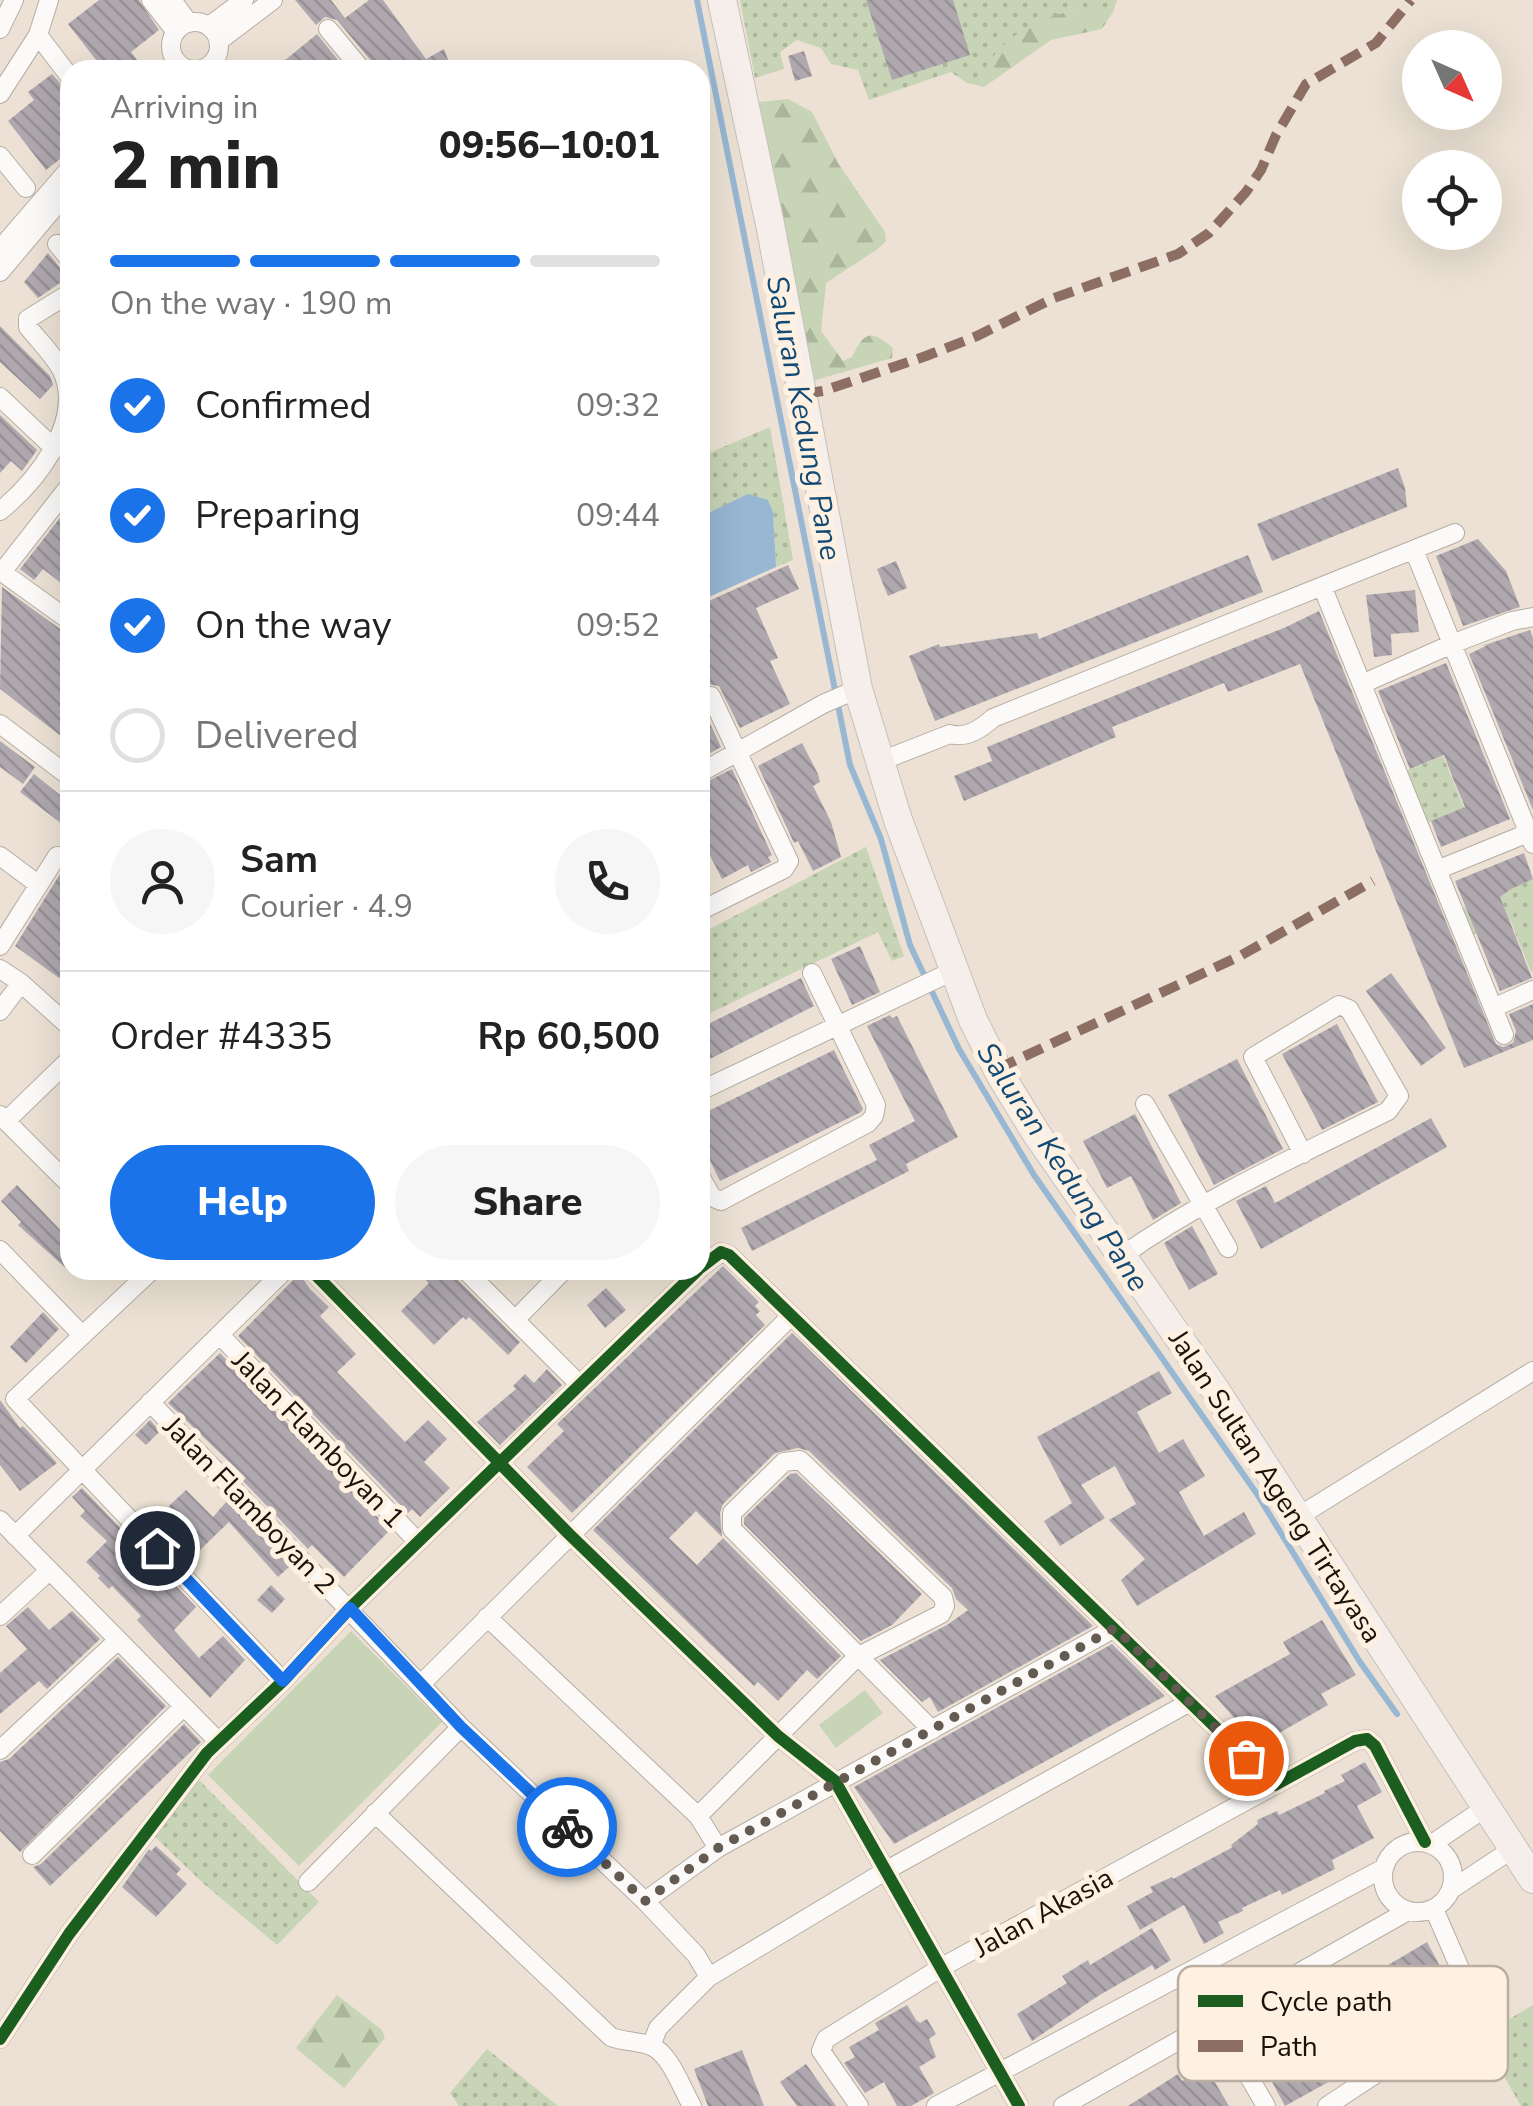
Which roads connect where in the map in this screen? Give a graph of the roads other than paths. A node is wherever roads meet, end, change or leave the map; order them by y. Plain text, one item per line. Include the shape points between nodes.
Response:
1 (14, 0) edge
2 (49, 0) edge
3 (151, 0) edge
4 (172, 0) edge
5 (244, 0) edge
6 (273, 0) edge
7 (722, 0) edge
8 (182, 27) junction
9 (328, 28) dead end
10 (0, 29) edge
11 (38, 34) junction
12 (197, 60) edge
13 (354, 60) edge
14 (60, 64) edge
15 (0, 94) edge
16 (0, 156) edge
17 (60, 180) edge
18 (26, 188) dead end
19 (60, 202) edge
20 (57, 244) dead end
21 (60, 248) edge
22 (0, 249) edge
23 (0, 272) edge
24 (60, 299) edge
25 (60, 368) edge
26 (0, 397) edge
27 (60, 427) edge
28 (55, 449) junction
29 (60, 498) edge
30 (0, 511) edge
31 (1455, 534) dead end
32 (1414, 550) junction
33 (1322, 586) junction
34 (60, 614) edge
35 (1533, 617) edge
36 (1452, 644) junction
37 (1362, 684) junction
38 (852, 692) junction
39 (711, 696) dead end
40 (0, 724) edge
41 (739, 751) junction
42 (881, 761) junction
43 (710, 767) edge
44 (60, 769) edge
45 (1532, 836) edge
46 (0, 856) edge
47 (57, 856) dead end
48 (1437, 870) junction
49 (39, 885) junction
50 (710, 906) edge
51 (0, 946) edge
52 (0, 969) edge
53 (812, 973) dead end
54 (947, 974) junction
55 (21, 983) junction
56 (1533, 990) edge
57 (1493, 1008) junction
58 (0, 1011) edge
59 (60, 1016) edge
60 (837, 1026) junction
61 (1504, 1035) dead end
62 (60, 1068) edge
63 (710, 1086) edge
64 (1145, 1104) dead end
65 (3, 1118) edge
66 (1303, 1154) junction
67 (60, 1175) edge
68 (710, 1194) edge
69 (1202, 1204) junction
70 (1228, 1248) dead end
71 (0, 1250) edge
72 (1123, 1255) junction
73 (710, 1260) edge
74 (141, 1280) edge
75 (276, 1280) edge
76 (322, 1280) edge
77 (474, 1280) edge
78 (554, 1280) edge
79 (688, 1280) edge
80 (791, 1316) junction
81 (514, 1320) junction
82 (82, 1335) junction
83 (220, 1336) junction
84 (1533, 1371) edge
85 (580, 1384) junction
86 (6, 1396) edge
87 (150, 1402) junction
88 (498, 1464) junction
89 (82, 1468) junction
90 (1296, 1518) junction
91 (0, 1520) edge
92 (569, 1534) junction
93 (15, 1536) junction
94 (418, 1542) junction
95 (49, 1571) junction
96 (350, 1608) junction
97 (0, 1616) edge
98 (487, 1617) junction
99 (1115, 1628) junction
100 (117, 1641) junction
101 (857, 1657) junction
102 (283, 1681) junction
103 (421, 1684) junction
104 (1190, 1702) junction
105 (182, 1708) junction
106 (461, 1727) junction
107 (932, 1730) junction
108 (778, 1736) junction
109 (212, 1747) junction
110 (0, 1750) edge
111 (834, 1782) junction
112 (1275, 1786) junction
113 (1483, 1809) junction
114 (375, 1813) junction
115 (698, 1816) junction
116 (1429, 1843) junction
117 (718, 1848) junction
118 (1508, 1852) junction
119 (32, 1855) dead end
120 (1384, 1868) junction
121 (888, 1870) junction
122 (1533, 1879) edge
123 (308, 1882) dead end
124 (1452, 1889) junction
125 (645, 1901) junction
126 (1434, 1909) junction
127 (1408, 1911) junction
128 (942, 1966) junction
129 (1200, 1966) edge
130 (1311, 1966) edge
131 (1459, 1966) edge
132 (709, 1977) junction
133 (1178, 1977) edge
134 (0, 2039) edge
135 (1178, 2041) edge
136 (652, 2046) junction
137 (1000, 2072) junction
138 (1251, 2081) edge
139 (1365, 2081) edge
140 (692, 2106) edge
141 (859, 2106) edge
142 (936, 2106) edge
143 (1020, 2106) edge
144 (1063, 2106) edge
145 (1266, 2106) edge
146 (1327, 2106) edge

1 - 10 street
2 - 11 street
3 - 8 street
4 - 8 street
5 - 12 street
6 - 12 street
7 - 38 main road, Jalan Sultan Ageng Tirtayasa via 770,224
8 - 12 street
8 - 12 street via 172,42
9 - 13 street
11 - 14 street
11 - 15 street
16 - 18 street
17 - 22 street
19 - 23 street
20 - 21 street
24 - 25 street via 28,319
26 - 28 street
27 - 28 street
28 - 30 street
29 - 34 street via 2,572
31 - 32 street
32 - 33 street
32 - 36 street
33 - 37 street
33 - 42 street via 982,728
35 - 36 street
36 - 37 street
36 - 45 street
37 - 48 street
38 - 41 street
38 - 42 main road, Jalan Sultan Ageng Tirtayasa
39 - 41 street
40 - 44 street
41 - 43 street
41 - 50 street via 789,861
42 - 54 main road, Jalan Sultan Ageng Tirtayasa
45 - 48 street
46 - 49 street
47 - 49 street
48 - 57 street
49 - 51 street
52 - 55 street
53 - 60 street
54 - 60 street
54 - 72 main road, Jalan Sultan Ageng Tirtayasa via 1000,1076
55 - 58 street
55 - 59 street
56 - 57 street
57 - 61 street
60 - 63 street
60 - 68 street via 876,1105 874,1116 721,1201
62 - 65 street
64 - 69 street
65 - 67 street
66 - 66 street via 1253,1056 1338,1005 1348,1009 1397,1103
66 - 69 street
69 - 70 street
69 - 72 street
71 - 82 street
72 - 90 main road, Jalan Sultan Ageng Tirtayasa
73 - 80 street via 720,1252 729,1256
74 - 82 street
75 - 83 street
76 - 88 street
77 - 81 street
78 - 81 street
79 - 85 street
80 - 92 street
80 - 99 street
81 - 85 street
82 - 86 street
83 - 87 street
83 - 94 street, Jalan Flamboyan 1
84 - 90 street
85 - 88 street
86 - 89 street
87 - 89 street
87 - 96 street, Jalan Flamboyan 2
88 - 92 street
88 - 94 street
89 - 93 street
89 - 102 street
90 - 113 main road, Jalan Sultan Ageng Tirtayasa
91 - 93 street
92 - 98 street
92 - 108 street
93 - 95 street
94 - 96 street
95 - 97 street
95 - 100 street
96 - 102 street
96 - 103 street, Jalan Flamboyan 2
98 - 103 street
98 - 115 street
99 - 104 street
99 - 107 street
100 - 105 street
100 - 110 street
101 - 101 street via 732,1528 732,1513 792,1459 943,1598 940,1614
101 - 107 street
101 - 108 street
102 - 109 street
103 - 106 street, Jalan Flamboyan 2
104 - 112 street
104 - 121 street
105 - 109 street
105 - 119 street
106 - 114 street
106 - 125 street, Jalan Flamboyan 2
107 - 111 street
108 - 111 street
108 - 115 street
109 - 134 street via 69,1934
111 - 117 street
111 - 121 street
112 - 116 street, Jalan Akasia via 1367,1738
112 - 128 street, Jalan Akasia
113 - 116 street
113 - 118 main road, Jalan Sultan Ageng Tirtayasa
114 - 123 street
114 - 136 street via 611,2037
115 - 117 street
116 - 120 street via 1399,1847
116 - 124 street via 1451,1862
117 - 125 street
118 - 122 main road, Jalan Sultan Ageng Tirtayasa
118 - 124 street
120 - 127 street via 1387,1895
120 - 129 street
121 - 128 street
121 - 132 street
124 - 126 street
125 - 132 street, Jalan Flamboyan 2
126 - 127 street
126 - 131 street
127 - 130 street
128 - 137 street
128 - 141 street, Jalan Akasia via 826,2039 821,2051
132 - 136 street via 666,2018
133 - 137 street
135 - 144 street
136 - 140 street
137 - 142 street
137 - 143 street
138 - 145 street
139 - 146 street

